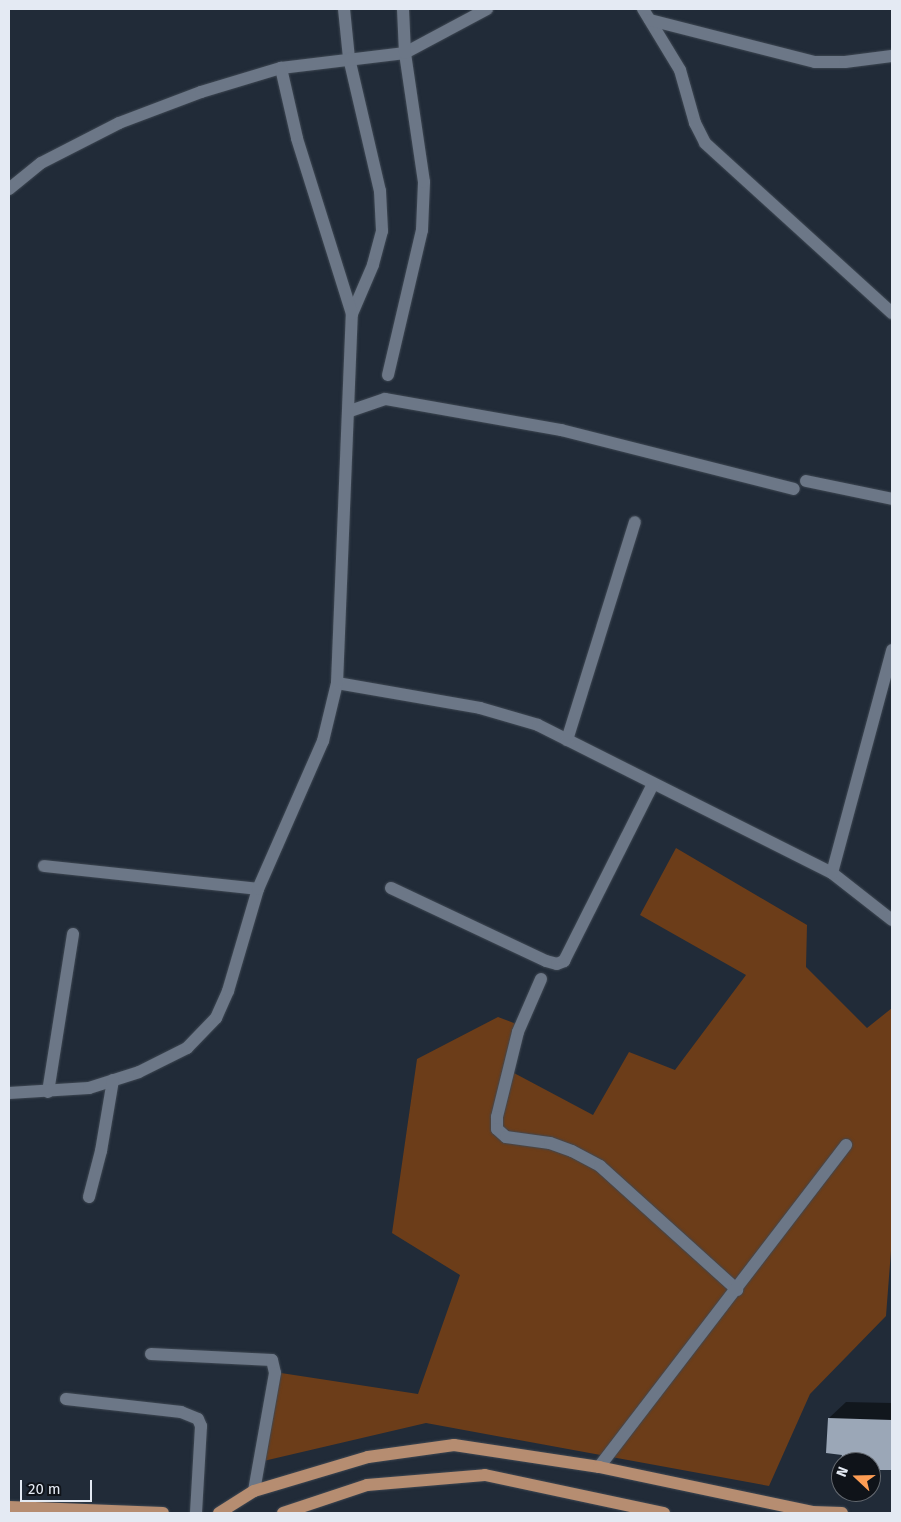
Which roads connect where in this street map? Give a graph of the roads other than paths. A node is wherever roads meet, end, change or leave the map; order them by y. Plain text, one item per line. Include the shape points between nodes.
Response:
1 (344, 9) edge
2 (403, 9) edge
3 (487, 9) edge
4 (642, 9) edge
5 (650, 20) junction
6 (405, 53) junction
7 (892, 56) edge
8 (349, 58) junction
9 (281, 68) junction
10 (9, 189) edge
11 (892, 313) edge
12 (352, 314) junction
13 (388, 375) dead end
14 (350, 411) junction
15 (806, 481) dead end
16 (794, 489) dead end
17 (892, 499) edge
18 (635, 522) dead end
19 (892, 650) edge
20 (337, 683) junction
21 (567, 740) junction
22 (653, 784) junction
23 (44, 866) dead end
24 (832, 873) junction
25 (391, 888) dead end
26 (258, 889) junction
27 (892, 920) edge
28 (73, 934) dead end
29 (542, 979) dead end
30 (114, 1080) junction
31 (48, 1092) junction
32 (9, 1093) edge
33 (846, 1145) dead end
34 (88, 1196) dead end
35 (737, 1290) junction
36 (151, 1354) dead end
37 (66, 1400) dead end
38 (600, 1466) junction
39 (254, 1491) junction
40 (9, 1507) edge
41 (163, 1513) edge
42 (196, 1513) edge
43 (219, 1513) edge
44 (283, 1513) edge
45 (664, 1513) edge
46 (842, 1513) edge

1 - 8 street
2 - 6 street
3 - 6 street
4 - 5 street
5 - 7 street via 815,62
5 - 11 street via 680,70 695,123 705,143 723,163 848,270
6 - 8 street
6 - 13 street via 422,163 422,230
8 - 9 street
8 - 12 street via 380,192 382,231 373,265
9 - 10 street via 201,92 118,123 40,163
9 - 12 street via 297,138
12 - 14 street
14 - 16 street via 385,399 561,430
14 - 20 street
15 - 17 street
18 - 21 street
19 - 24 street
20 - 21 street via 480,708 538,725
20 - 26 street via 322,741
21 - 22 street
22 - 24 street
22 - 25 street via 564,961 557,964
23 - 26 street
24 - 27 street
26 - 30 street via 228,991 216,1018 187,1048 139,1072
28 - 31 street
29 - 35 street via 518,1032 497,1117 497,1129 506,1137 550,1144 600,1166
30 - 31 street via 89,1088
30 - 34 street via 103,1143
31 - 32 street
33 - 35 street
35 - 38 street
36 - 39 street via 272,1360 275,1373
37 - 42 street via 181,1412 198,1420
38 - 39 main road via 454,1445 368,1457
38 - 46 main road via 812,1512
39 - 43 main road
40 - 41 main road
44 - 45 main road via 367,1485 485,1475

